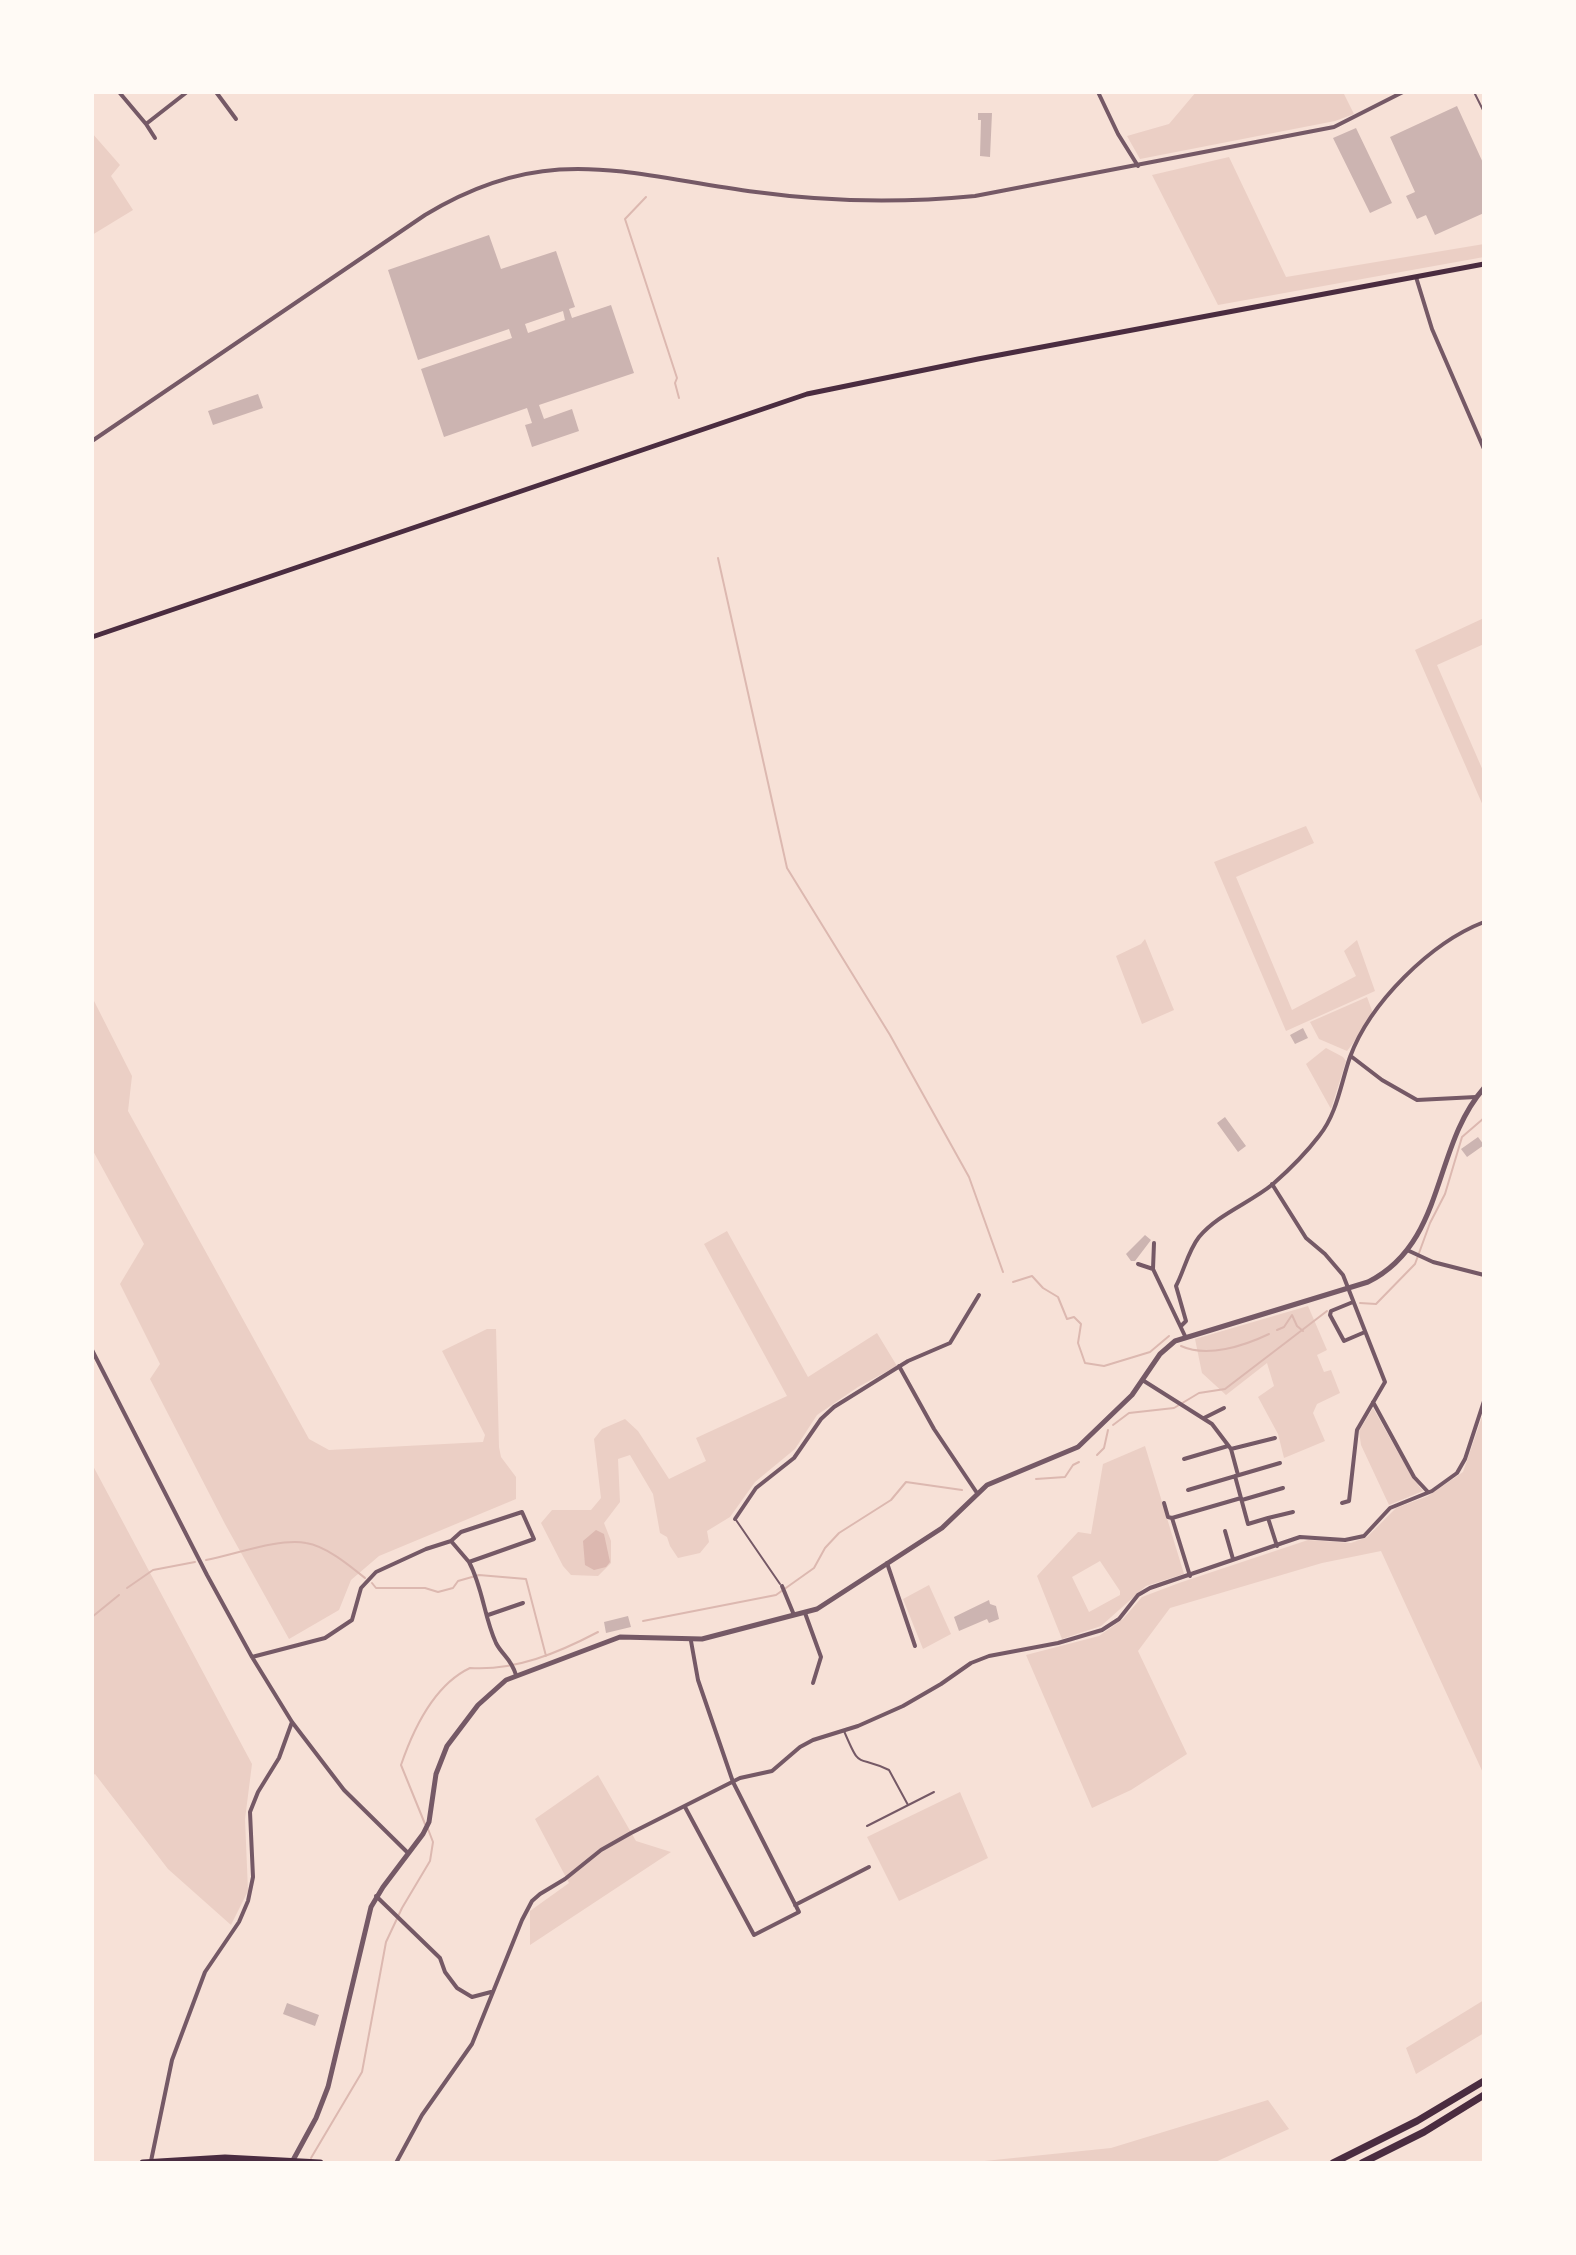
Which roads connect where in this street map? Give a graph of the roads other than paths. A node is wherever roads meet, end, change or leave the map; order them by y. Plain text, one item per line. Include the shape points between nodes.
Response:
1 (119, 92) edge
2 (187, 92) edge
3 (216, 92) edge
4 (1098, 92) edge
5 (1403, 92) edge
6 (1474, 92) edge
7 (1484, 112) edge
8 (236, 119) dead end
9 (146, 124) junction
10 (155, 138) dead end
11 (1138, 166) junction
12 (1484, 264) edge
13 (1416, 277) junction
14 (92, 441) edge
15 (1484, 449) edge
16 (92, 637) edge
17 (1484, 922) edge
18 (1351, 1057) junction
19 (1484, 1088) edge
20 (1476, 1097) junction
21 (1272, 1184) junction
22 (1154, 1243) dead end
23 (1410, 1252) junction
24 (1138, 1264) dead end
25 (1153, 1269) junction
26 (1484, 1275) edge
27 (1347, 1288) junction
28 (979, 1295) dead end
29 (1353, 1302) junction
30 (1181, 1326) junction
31 (1365, 1332) junction
32 (1185, 1336) junction
33 (92, 1350) edge
34 (899, 1366) junction
35 (1144, 1381) junction
36 (1484, 1401) edge
37 (1373, 1402) junction
38 (1224, 1408) dead end
39 (1204, 1418) junction
40 (1275, 1438) dead end
41 (1230, 1447) junction
42 (1184, 1459) dead end
43 (1280, 1463) dead end
44 (1237, 1475) junction
45 (1283, 1488) dead end
46 (1188, 1490) dead end
47 (1429, 1492) junction
48 (977, 1493) junction
49 (1241, 1499) junction
50 (1164, 1503) dead end
51 (1342, 1503) dead end
52 (1293, 1512) dead end
53 (1172, 1518) junction
54 (1268, 1518) junction
55 (735, 1519) joint
56 (1225, 1531) dead end
57 (451, 1541) junction
58 (1277, 1546) junction
59 (1234, 1560) junction
60 (469, 1562) junction
61 (887, 1563) junction
62 (1190, 1576) junction
63 (782, 1586) joint
64 (523, 1603) dead end
65 (805, 1613) junction
66 (488, 1615) junction
67 (794, 1615) junction
68 (691, 1641) junction
69 (915, 1646) dead end
70 (252, 1657) junction
71 (516, 1675) junction
72 (813, 1683) dead end
73 (292, 1722) junction
74 (844, 1730) junction
75 (733, 1782) junction
76 (934, 1792) dead end
77 (908, 1805) junction
78 (685, 1807) junction
79 (867, 1826) dead end
80 (408, 1853) junction
81 (869, 1867) dead end
82 (376, 1896) junction
83 (795, 1905) junction
84 (491, 1992) junction
85 (1484, 2081) edge
86 (1484, 2095) edge
87 (143, 2163) edge
88 (150, 2163) edge
89 (292, 2163) edge
90 (320, 2163) edge
91 (396, 2163) edge
92 (1333, 2163) edge
93 (1362, 2163) edge

1 - 9 street
2 - 9 street
3 - 8 street
4 - 11 street
5 - 11 street via 1334,127
6 - 7 lane
9 - 10 street
11 - 14 street via 993,194 917,200 798,197 608,168 513,176 466,192 425,215
12 - 13 main road
13 - 15 street via 1432,329
13 - 16 main road via 807,394
17 - 18 street via 1442,944 1402,980
18 - 20 street via 1417,1100
18 - 21 street via 1323,1131
19 - 20 street
20 - 23 street via 1460,1124
21 - 27 street via 1306,1238 1343,1275
21 - 30 street via 1196,1242 1176,1286 1186,1321
22 - 25 street
23 - 26 street
23 - 27 street via 1384,1274
24 - 25 street
25 - 30 street
27 - 29 street
27 - 32 street
28 - 34 street via 950,1343
29 - 31 street
29 - 31 street via 1330,1315 1344,1341
30 - 32 street
31 - 37 street via 1385,1382
32 - 35 street via 1160,1354
33 - 70 street
34 - 48 street
34 - 55 street via 821,1419 794,1458 756,1488
35 - 39 street
35 - 48 street via 1078,1447
36 - 47 street via 1462,1466
37 - 47 street via 1414,1477
37 - 51 street via 1357,1430 1349,1501
38 - 39 street
39 - 41 street
40 - 41 street
41 - 42 street
41 - 44 street
43 - 44 street
44 - 46 street
44 - 49 street
45 - 49 street
47 - 58 street via 1397,1503 1364,1536 1300,1537
48 - 61 street via 942,1528
49 - 53 street
49 - 54 street via 1248,1524
50 - 53 street
52 - 54 street
53 - 62 street
54 - 58 street
55 - 63 lane
56 - 59 street
57 - 60 street
57 - 60 street via 461,1532 522,1512 534,1539
57 - 70 street via 376,1572 361,1588 352,1620 325,1638
58 - 59 street
59 - 62 street
60 - 66 street
61 - 65 street
61 - 69 street
62 - 74 street via 1138,1595 1102,1630 989,1656 903,1706
63 - 67 street
64 - 66 street
65 - 67 street
65 - 72 street via 821,1657
66 - 71 street via 496,1645
67 - 68 street
68 - 71 street via 620,1637
68 - 75 street via 698,1680
70 - 73 street
71 - 80 street via 478,1705 447,1746 436,1774 429,1822
73 - 80 street via 344,1790
73 - 88 street via 250,1812 253,1877 248,1901 205,1972 172,2060
74 - 75 street via 800,1747 772,1771
74 - 77 lane via 855,1757 889,1770
75 - 78 street
75 - 83 street
76 - 77 lane
77 - 79 lane
78 - 83 street via 754,1935 799,1912
78 - 84 street via 601,1850 532,1901
80 - 82 street
81 - 83 street
82 - 84 street via 440,1958 457,1988 472,1997
82 - 89 street via 325,2094
84 - 91 street via 472,2044
85 - 92 highway
86 - 93 highway
87 - 90 highway via 225,2158

